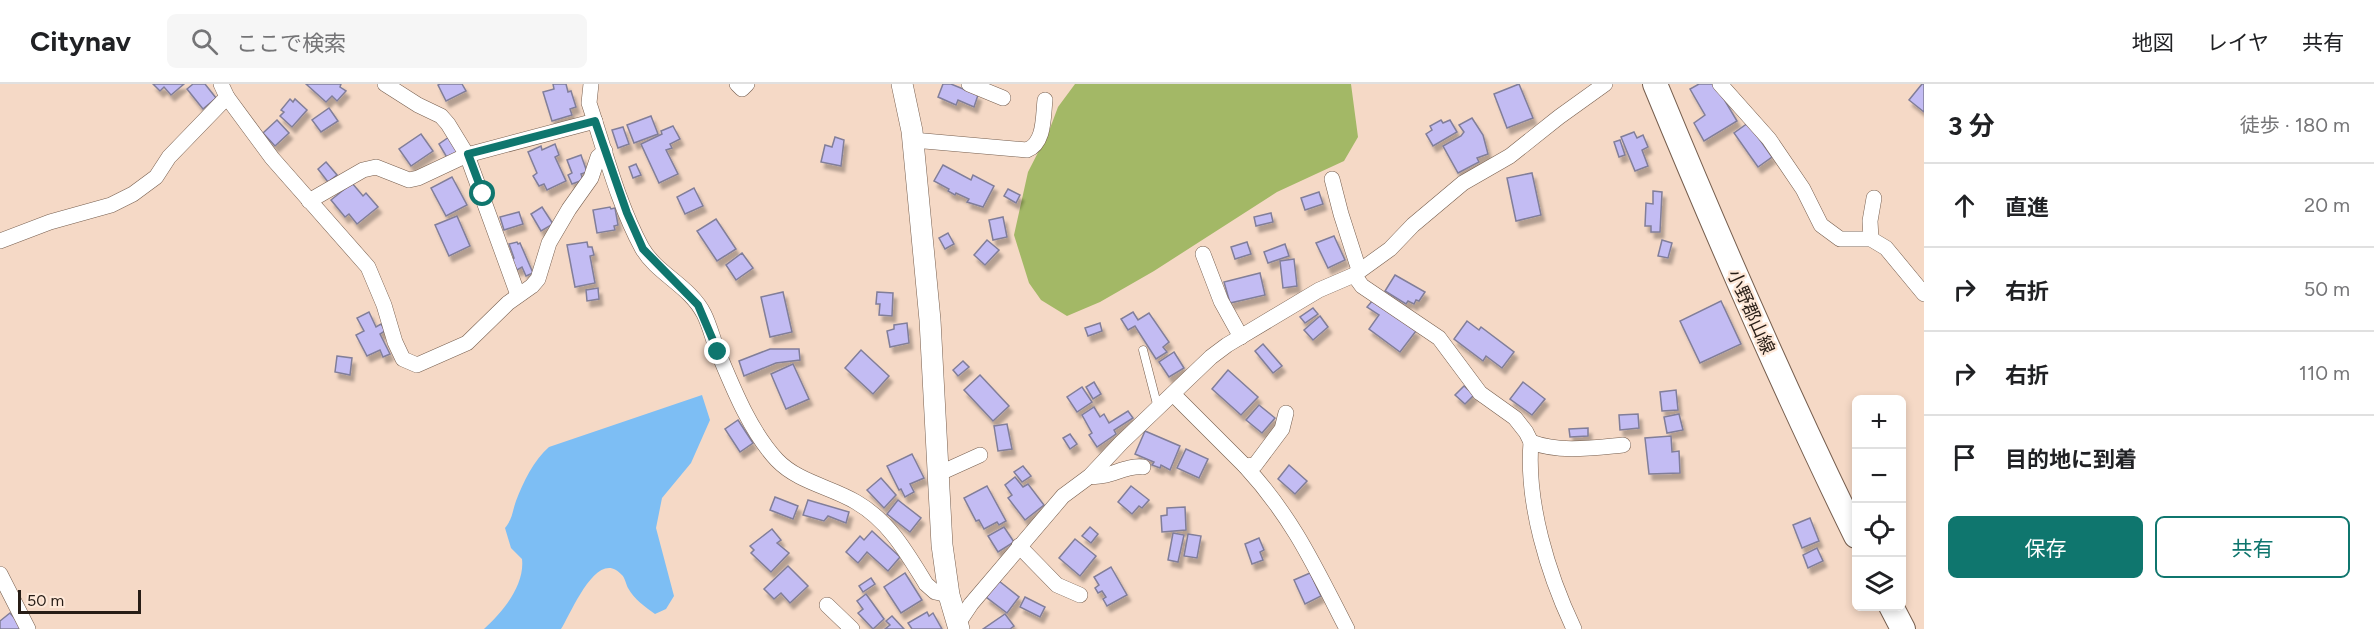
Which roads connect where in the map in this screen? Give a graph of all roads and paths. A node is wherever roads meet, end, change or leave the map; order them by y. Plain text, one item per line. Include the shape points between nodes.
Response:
1 (385, 84) edge
2 (591, 84) edge
3 (737, 84) edge
4 (747, 84) edge
5 (902, 84) edge
6 (969, 84) edge
7 (1605, 84) edge
8 (1655, 84) edge
9 (1720, 84) edge
10 (224, 91) edge
11 (1003, 98) dead end
12 (1045, 100) dead end
13 (595, 121) junction
14 (913, 140) junction
15 (605, 151) junction
16 (468, 154) junction
17 (1332, 178) dead end
18 (1874, 198) dead end
19 (309, 201) junction
20 (1871, 239) junction
21 (0, 241) edge
22 (1203, 254) dead end
23 (1357, 273) junction
24 (1924, 294) edge
25 (518, 295) junction
26 (1241, 337) junction
27 (1143, 350) dead end
28 (1173, 394) junction
29 (1158, 408) junction
30 (1286, 413) dead end
31 (1531, 442) junction
32 (1623, 446) dead end
33 (980, 455) dead end
34 (1143, 466) dead end
35 (1245, 466) junction
36 (938, 474) junction
37 (1090, 476) junction
38 (1852, 526) edge
39 (1019, 546) junction
40 (0, 574) edge
41 (949, 595) junction
42 (1080, 595) dead end
43 (827, 605) dead end
44 (1894, 611) edge
45 (958, 627) edge
46 (28, 629) edge
47 (852, 629) edge
48 (1347, 629) edge
49 (1574, 629) edge
50 (1903, 629) edge

1 - 16 street via 441,116
2 - 13 street via 589,103
3 - 4 street via 742,89
5 - 14 street
6 - 11 street
7 - 23 street via 1510,156 1463,183 1390,249
8 - 38 main road, 小野郡山線 via 1725,254
9 - 20 street via 1768,139 1803,189 1821,225 1840,239
10 - 19 street
10 - 21 street via 156,177 133,194 111,205
12 - 14 street via 1041,133 1036,144 1027,150
13 - 15 street
13 - 16 street
14 - 36 street via 930,320
15 - 25 street via 549,243 538,279
15 - 41 street via 643,249 698,305 735,389 774,457 792,472 872,512 886,524 926,584 935,592
16 - 19 street via 409,180 376,167 363,170
16 - 25 street
17 - 23 street
18 - 20 street
19 - 25 street via 368,267 394,342 404,359 417,364 467,343
20 - 24 street via 1886,248
22 - 26 street via 1221,301
23 - 26 street via 1319,290
23 - 31 street via 1362,286 1440,338 1480,393 1515,418
26 - 28 street via 1211,357
27 - 29 lane
28 - 29 street
28 - 35 street
29 - 37 street
30 - 35 street via 1282,429 1255,465
31 - 32 street via 1570,450
31 - 49 street via 1529,464 1540,536 1560,600
33 - 36 street
34 - 37 street via 1132,466 1102,478
35 - 48 street via 1306,546
36 - 41 street
37 - 39 street via 1063,496
39 - 42 street via 1058,585
39 - 45 street
40 - 46 street
41 - 45 street
43 - 47 street
44 - 50 main road

